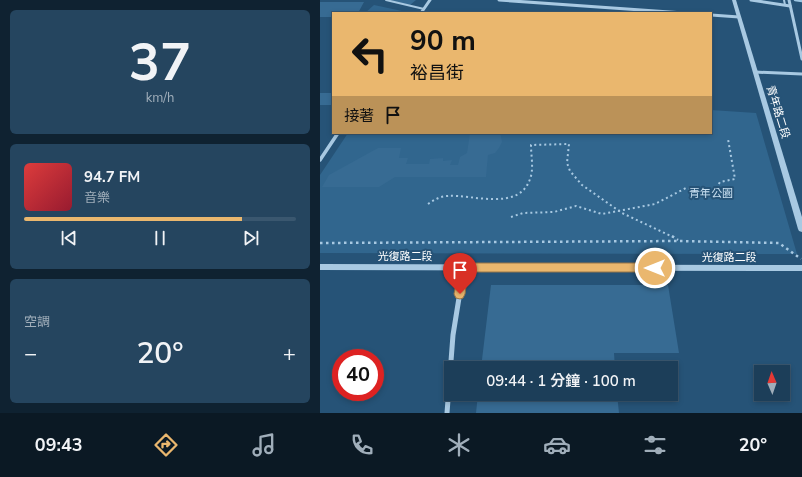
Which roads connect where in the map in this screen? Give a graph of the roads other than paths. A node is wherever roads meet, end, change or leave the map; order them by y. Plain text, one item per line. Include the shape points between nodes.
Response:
1 (386, 0) edge
2 (430, 0) edge
3 (499, 0) edge
4 (734, 0) edge
5 (751, 0) edge
6 (784, 0) edge
7 (789, 0) edge
8 (785, 5) junction
9 (790, 6) junction
10 (424, 9) junction
11 (422, 12) edge
12 (670, 12) edge
13 (712, 15) edge
14 (739, 17) junction
15 (802, 59) edge
16 (755, 72) junction
17 (802, 74) edge
18 (337, 134) edge
19 (320, 160) edge
20 (802, 229) edge
21 (320, 267) edge
22 (464, 267) junction
23 (802, 268) edge
24 (447, 413) edge

1 - 10 lane
2 - 10 street
3 - 12 street
4 - 14 street, 青年路二段
5 - 8 street
6 - 8 lane
7 - 9 street
8 - 9 street
9 - 15 street
10 - 11 street
13 - 14 street
14 - 16 street, 青年路二段
16 - 17 street
16 - 20 street, 青年路二段
18 - 19 street
21 - 22 street, 光復路二段
22 - 23 street, 光復路二段
22 - 24 street via 453,335

